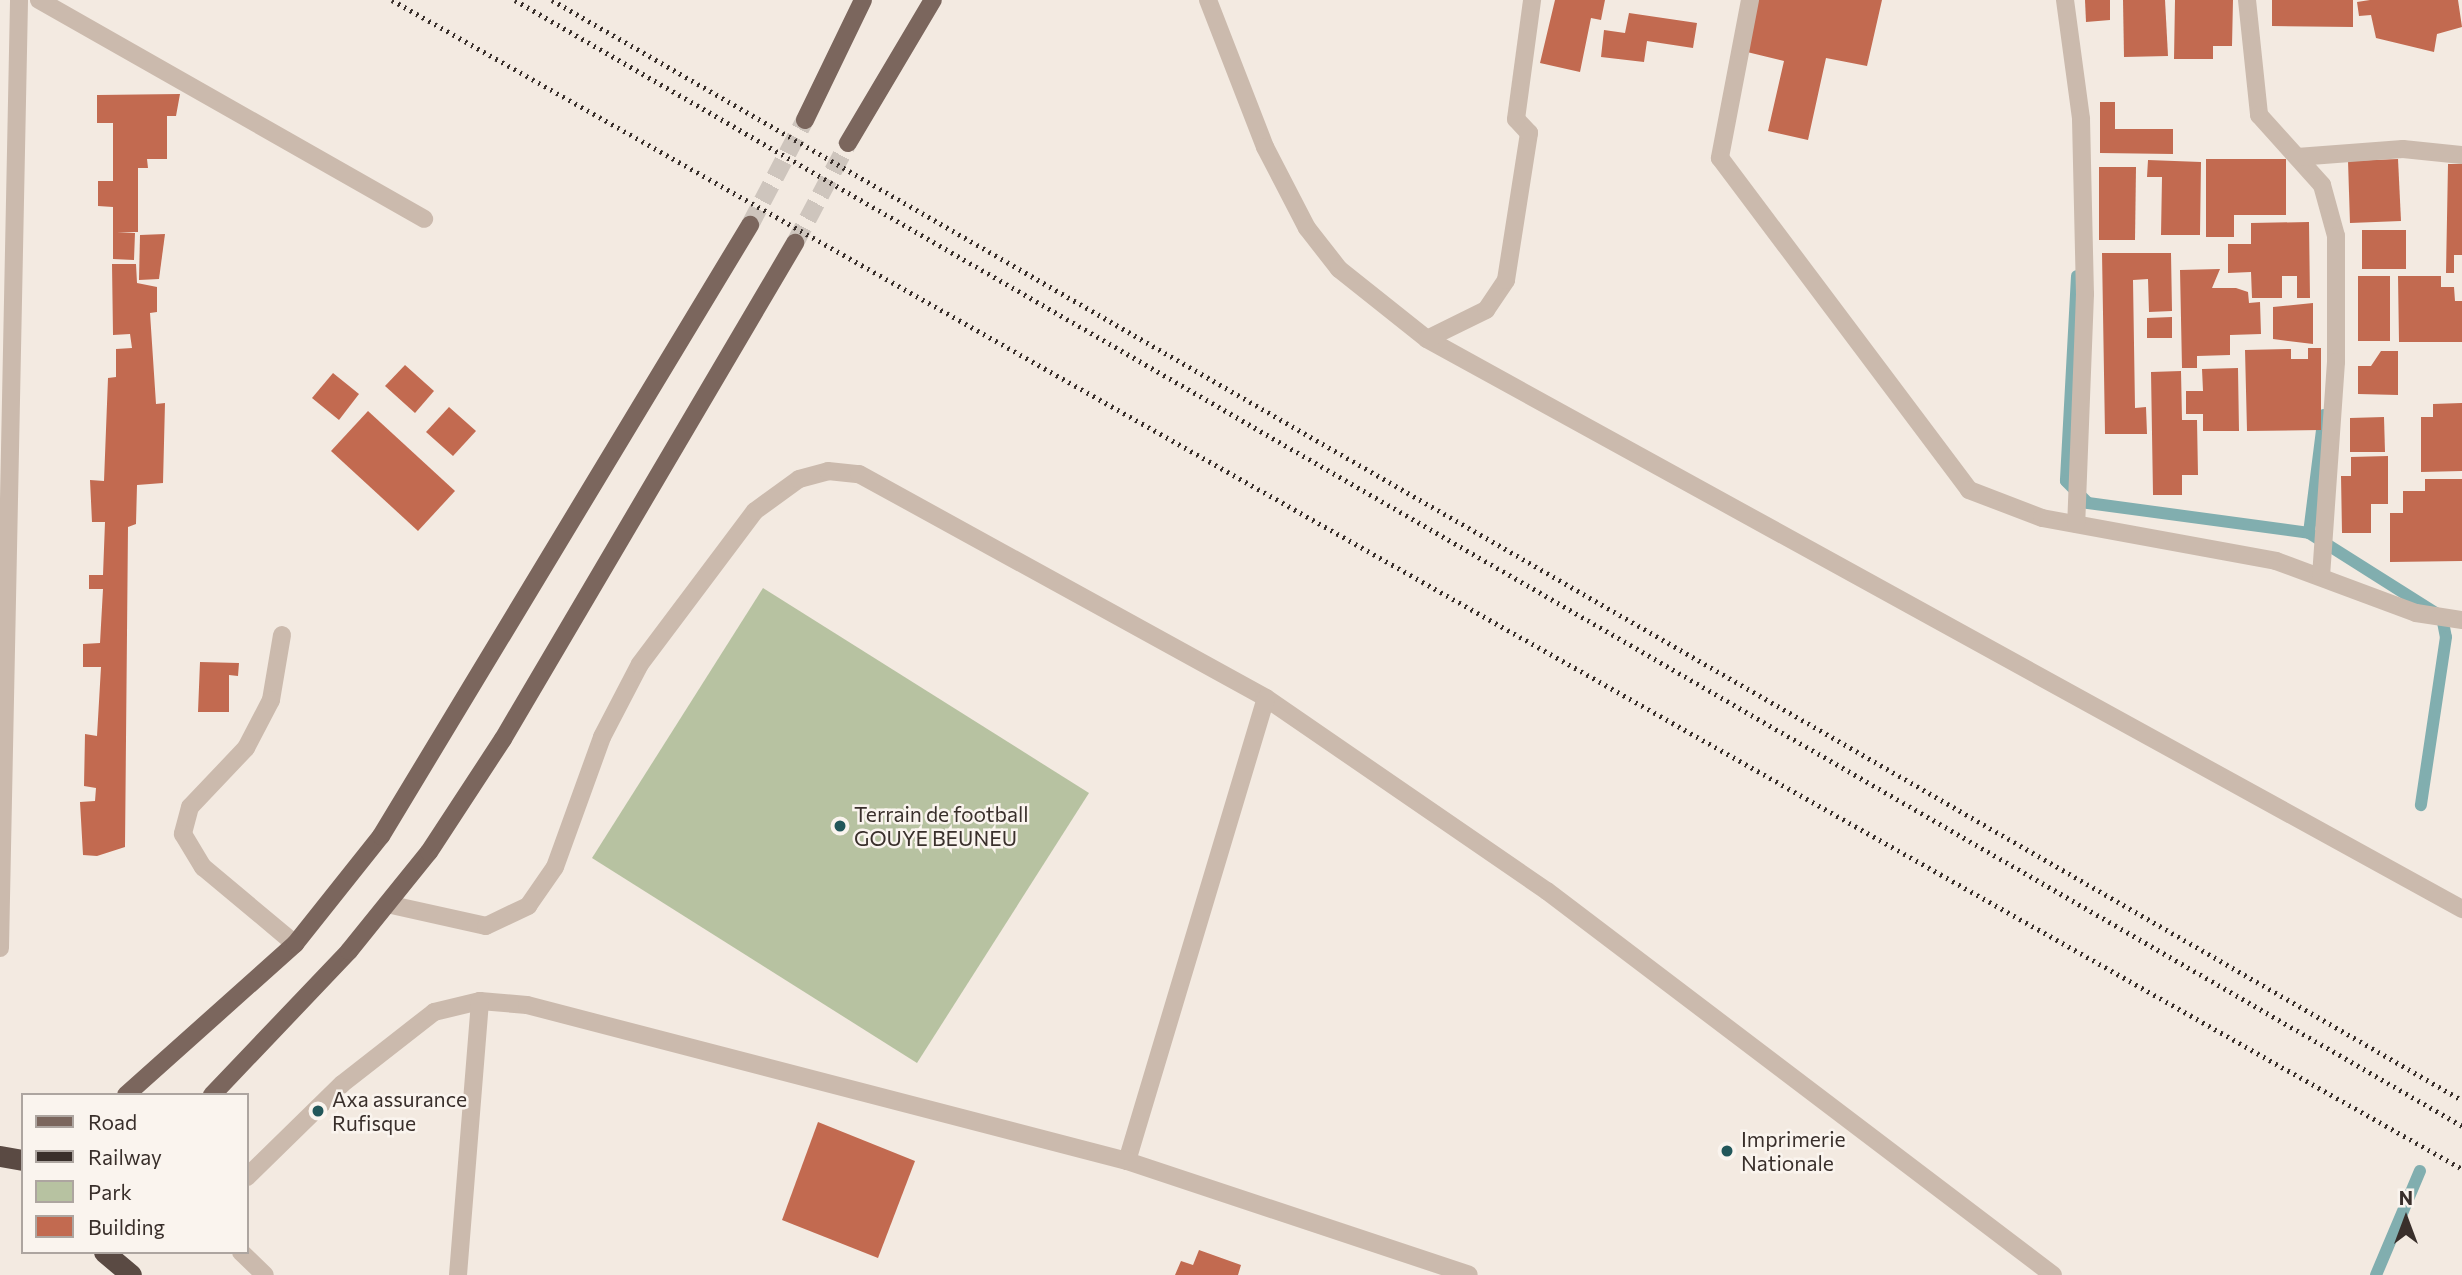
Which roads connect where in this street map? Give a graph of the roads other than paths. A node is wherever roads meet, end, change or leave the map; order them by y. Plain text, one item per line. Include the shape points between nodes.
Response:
1 (19, 0) edge
2 (39, 0) edge
3 (863, 0) edge
4 (933, 0) edge
5 (1208, 0) edge
6 (1532, 0) edge
7 (1750, 0) edge
8 (2065, 0) edge
9 (2247, 0) edge
10 (805, 120) tunnel mouth
11 (848, 143) tunnel mouth
12 (2462, 155) edge
13 (2297, 157) junction
14 (424, 219) dead end
15 (750, 225) tunnel mouth
16 (795, 243) tunnel mouth
17 (1427, 339) junction
18 (5, 385) edge
19 (2076, 524) junction
20 (2321, 575) junction
21 (2462, 620) edge
22 (282, 635) dead end
23 (1266, 698) junction
24 (387, 904) junction
25 (2462, 909) edge
26 (295, 944) junction
27 (0, 948) edge
28 (480, 1001) junction
29 (128, 1093) edge
30 (214, 1093) edge
31 (0, 1156) edge
32 (21, 1160) edge
33 (1127, 1161) junction
34 (248, 1176) edge
35 (102, 1254) edge
36 (105, 1254) edge
37 (243, 1254) edge
38 (100, 1275) edge
39 (131, 1275) edge
40 (265, 1275) edge
41 (458, 1275) edge
42 (1469, 1275) edge
43 (2053, 1275) edge

1 - 18 street
2 - 14 street
3 - 10 main road
4 - 11 main road
5 - 17 street via 1265,147 1307,228 1339,269
6 - 17 street via 1516,119 1529,134 1506,280 1486,310
7 - 19 street via 1720,158 1969,490
8 - 19 street via 2081,119 2085,294
9 - 13 street via 2259,115
12 - 13 street via 2403,149
13 - 20 street via 2329,200 2338,262
15 - 26 main road via 381,836
16 - 24 main road via 503,738
17 - 25 street
18 - 27 street
19 - 20 street
20 - 21 street via 2416,613
22 - 26 street via 271,701 246,748 190,807 183,834 203,867
23 - 24 street via 859,474 828,471 799,479 755,511 640,664 602,737 555,867 528,906 486,926
23 - 33 street
23 - 43 street via 1547,891
24 - 30 main road
26 - 29 main road
28 - 33 street via 527,1005
28 - 34 street via 424,1020 342,1084
28 - 41 street
31 - 32 highway
33 - 42 street
35 - 38 highway
36 - 39 highway
37 - 40 street

